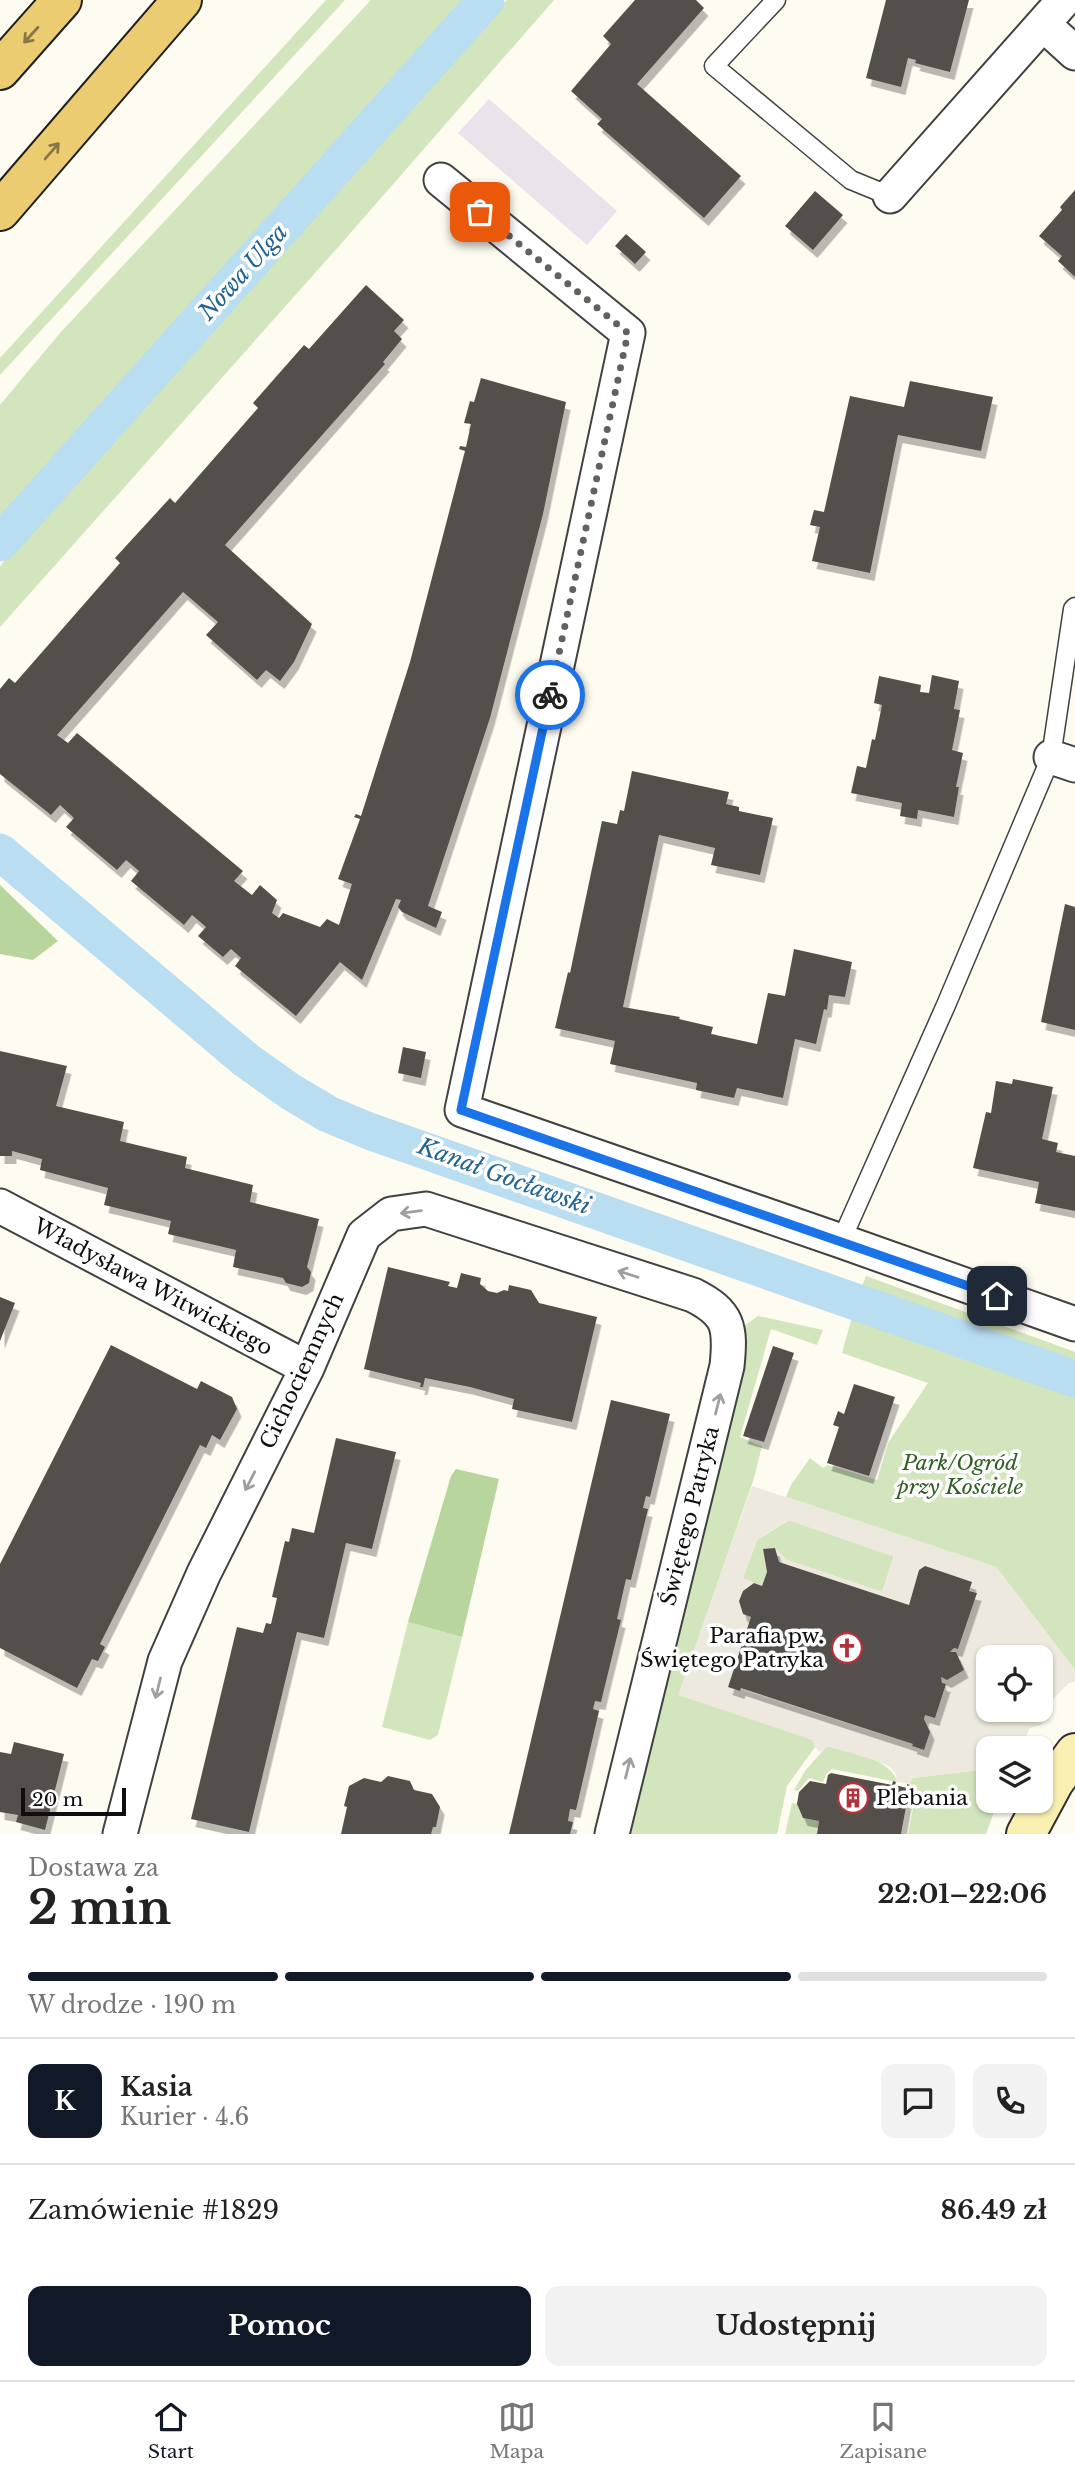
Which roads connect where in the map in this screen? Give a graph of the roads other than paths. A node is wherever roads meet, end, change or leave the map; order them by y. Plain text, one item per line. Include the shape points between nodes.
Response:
1 (62, 0) edge
2 (182, 0) edge
3 (776, 0) edge
4 (1054, 12) edge
5 (1075, 53) edge
6 (0, 70) edge
7 (441, 180) dead end
8 (890, 196) joint
9 (0, 211) edge
10 (1075, 607) edge
11 (1063, 761) edge
12 (0, 1206) edge
13 (841, 1241) junction
14 (693, 1295) joint
15 (1075, 1324) edge
16 (307, 1368) junction
17 (1075, 1753) edge
18 (120, 1834) edge
19 (612, 1834) edge
20 (1026, 1834) edge

1 -> 6 main road
9 -> 2 main road
3 - 8 lane via 714,66 852,180
4 - 5 street
4 - 8 street
7 - 13 street via 628,333 461,1110
10 - 11 lane
11 - 13 lane via 946,1005
12 - 16 street, Władysława Witwickiego
13 - 15 street
14 -> 16 street, Cichociemnych via 426,1209 391,1214 364,1235
19 -> 14 street, Świętego Patryka via 727,1366 730,1343 725,1319 713,1305
16 -> 18 street, Cichociemnych via 165,1661
17 - 20 street

